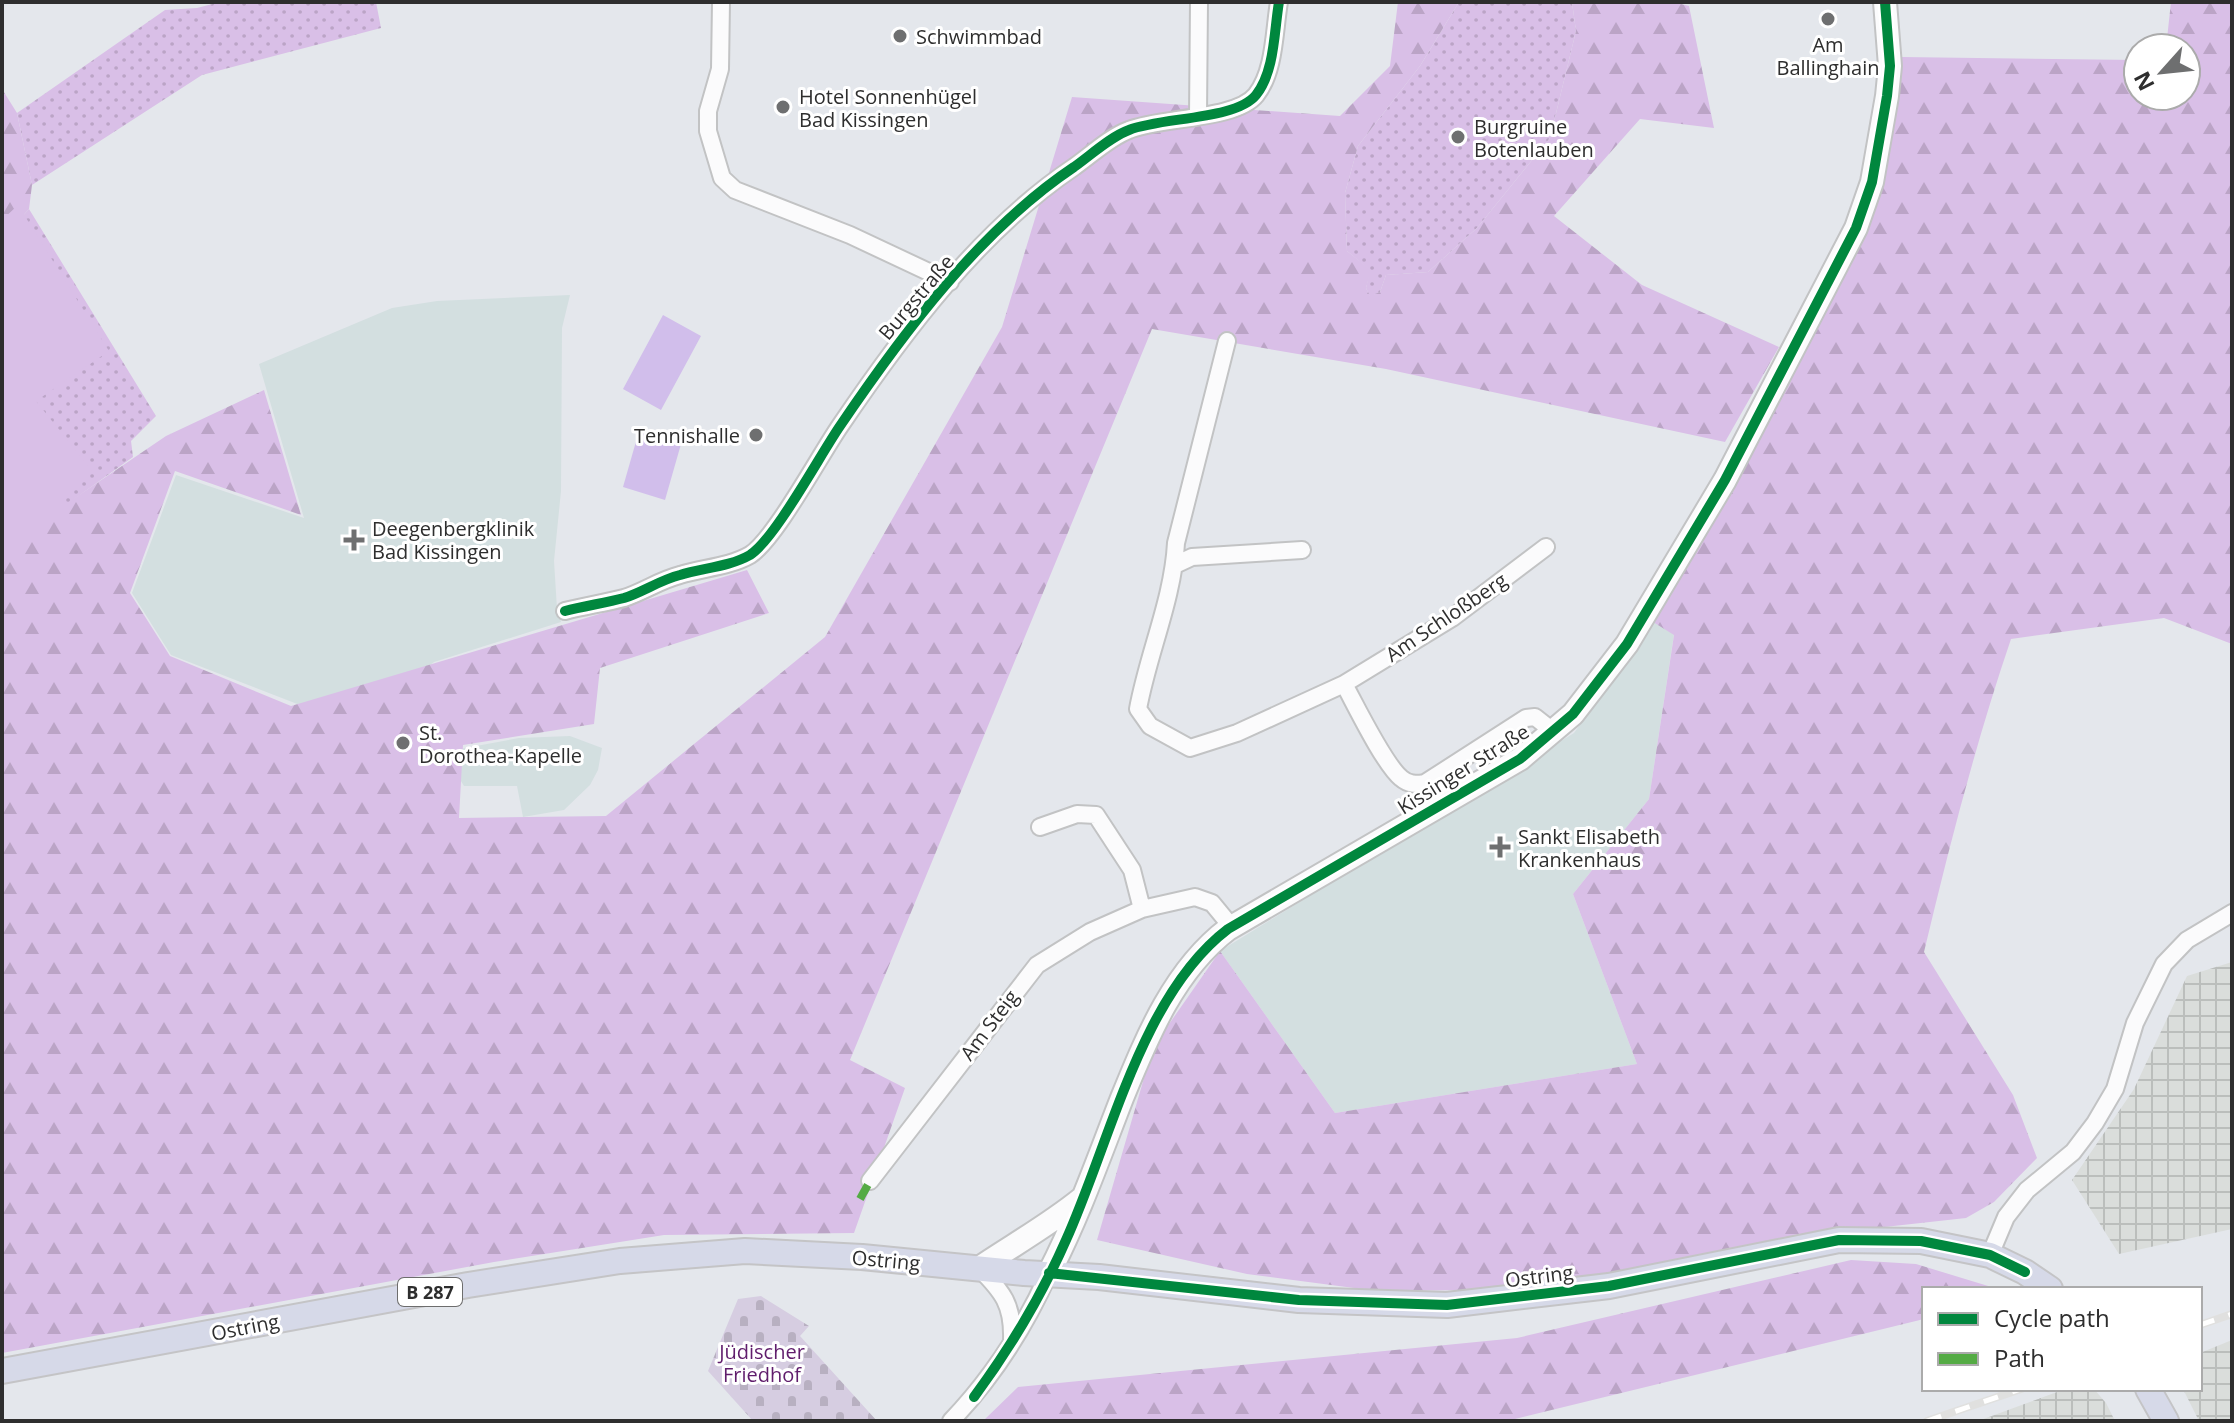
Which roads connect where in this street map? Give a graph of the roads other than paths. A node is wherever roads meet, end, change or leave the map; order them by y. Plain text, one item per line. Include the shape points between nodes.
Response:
1 (721, 2) edge
2 (1199, 2) edge
3 (1279, 2) edge
4 (1885, 2) edge
5 (1198, 115) junction
6 (950, 282) junction
7 (1227, 341) dead end
8 (1546, 547) dead end
9 (1302, 550) dead end
10 (1175, 565) junction
11 (565, 611) dead end
12 (1344, 684) junction
13 (1554, 732) junction
14 (1040, 827) dead end
15 (1142, 909) junction
16 (2232, 913) edge
17 (1228, 929) junction
18 (870, 1181) dead end
19 (1082, 1198) junction
20 (1990, 1255) junction
21 (979, 1268) junction
22 (1049, 1273) junction
23 (2047, 1287) edge
24 (1012, 1345) junction
25 (2, 1371) edge
26 (2149, 1391) edge
27 (951, 1421) edge
28 (2166, 1421) edge

1 - 6 street, Burgstraße via 720,69 708,131 722,178 735,190
2 - 5 street
3 - 5 street, Burgstraße via 1270,57 1255,97 1227,113
4 - 13 street, Kissinger Straße via 1887,96 1872,182 1856,228 1725,480 1642,621 1599,682
5 - 6 street, Burgstraße via 1128,130 1044,186
6 - 11 street, Burgstraße via 840,425 765,543 740,560
7 - 10 street, Am Schloßberg
8 - 12 street, Am Schloßberg via 1452,618
9 - 10 street via 1192,557
10 - 12 street, Am Schloßberg via 1138,709 1150,726 1190,748 1203,746
12 - 13 street via 1388,762 1412,785 1425,783 1526,718 1535,717
13 - 17 street, Kissinger Straße via 1464,794
14 - 15 street via 1077,814 1096,815 1132,870
15 - 17 street, Am Steig via 1195,897 1212,903
15 - 18 street, Am Steig via 1090,932 1037,965
16 - 20 street via 2187,940 2164,964 2135,1023 2115,1089 2095,1123 2073,1152 2027,1190 2006,1217
17 - 19 street, Kissinger Straße via 1212,941 1167,1000
19 - 21 street
19 - 22 street, Kissinger Straße
20 - 22 main road, Ostring / B 287 via 1921,1241 1839,1240 1609,1286 1447,1305 1299,1300
20 - 23 main road, Ostring / B 287
21 - 22 main road, Ostring / B 287
21 - 24 street via 1007,1300
21 - 25 main road, Ostring / B 287 via 745,1251 620,1261
22 - 24 street
24 - 27 street
26 - 28 main road

